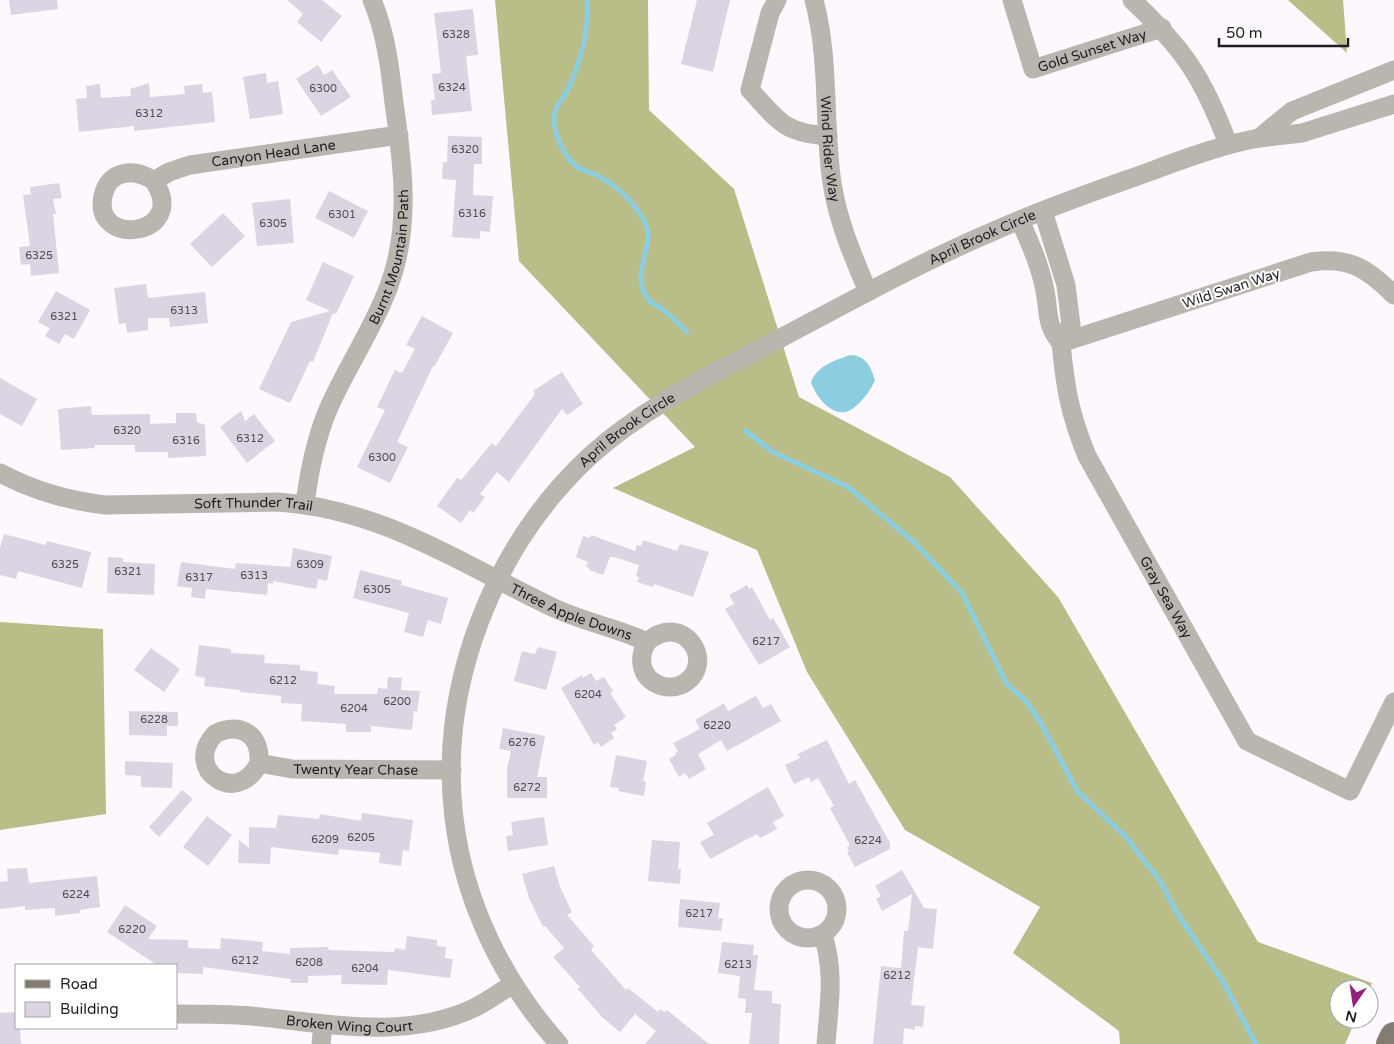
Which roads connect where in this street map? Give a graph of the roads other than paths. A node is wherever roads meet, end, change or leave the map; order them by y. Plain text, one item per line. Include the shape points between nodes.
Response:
1 (372, 0) edge
2 (777, 0) edge
3 (814, 0) edge
4 (1012, 0) edge
5 (1132, 0) edge
6 (1162, 28) junction
7 (1394, 70) edge
8 (1394, 104) edge
9 (399, 136) junction
10 (828, 136) junction
11 (1259, 138) junction
12 (1228, 144) junction
13 (154, 181) dead end
14 (1044, 211) junction
15 (1020, 221) junction
16 (868, 292) junction
17 (1394, 295) edge
18 (1062, 344) junction
19 (0, 473) edge
20 (305, 504) junction
21 (497, 580) junction
22 (647, 642) dead end
23 (1394, 702) edge
24 (259, 763) dead end
25 (452, 770) junction
26 (822, 935) dead end
27 (513, 984) junction
28 (178, 1014) edge
29 (323, 1024) junction
30 (1394, 1036) edge
31 (321, 1044) edge
32 (559, 1044) edge
33 (826, 1044) edge
34 (1390, 1044) edge

1 - 9 street, Burnt Mountain Path via 387,49
2 - 10 street via 770,13 750,90 793,131
3 - 10 street, Wind Rider Way via 822,44
4 - 6 street, Gold Sunset Way via 1033,69
5 - 6 street, Gold Sunset Way
6 - 12 street, Gold Sunset Way via 1201,80
7 - 11 street, April Brook Circle via 1292,111
8 - 11 street, April Brook Circle via 1302,133
9 - 13 street, Canyon Head Lane via 190,165
9 - 20 street, Burnt Mountain Path via 404,201 397,259 386,294 328,410 308,477
10 - 16 street, Wind Rider Way via 838,213
11 - 12 street, April Brook Circle
12 - 14 street, April Brook Circle
14 - 15 street, April Brook Circle
14 - 18 street, Gray Sea Way via 1066,285 1071,325
15 - 16 street, April Brook Circle
15 - 18 street, Gray Sea Way via 1044,287 1050,330
16 - 21 street, April Brook Circle via 679,393 626,427 590,456 561,486 537,515
17 - 18 street, Wild Swan Way via 1372,274 1357,266 1328,259
18 - 23 street, Gray Sea Way via 1068,402 1087,456 1247,741 1350,791
19 - 20 street, Soft Thunder Trail via 59,498 106,505 250,501
20 - 21 street, Soft Thunder Trail via 367,518 418,539
21 - 22 street, Three Apple Downs via 567,614 624,631
21 - 25 street, April Brook Circle via 464,673 457,706
24 - 25 street, Twenty Year Chase via 292,769
25 - 27 street, April Brook Circle via 454,818 464,871 476,909
26 - 33 street via 832,977
27 - 29 street, Broken Wing Court via 474,1008 418,1024 361,1028
27 - 32 street, April Brook Circle
28 - 29 street, Broken Wing Court via 228,1014
29 - 31 street
30 - 34 main road

